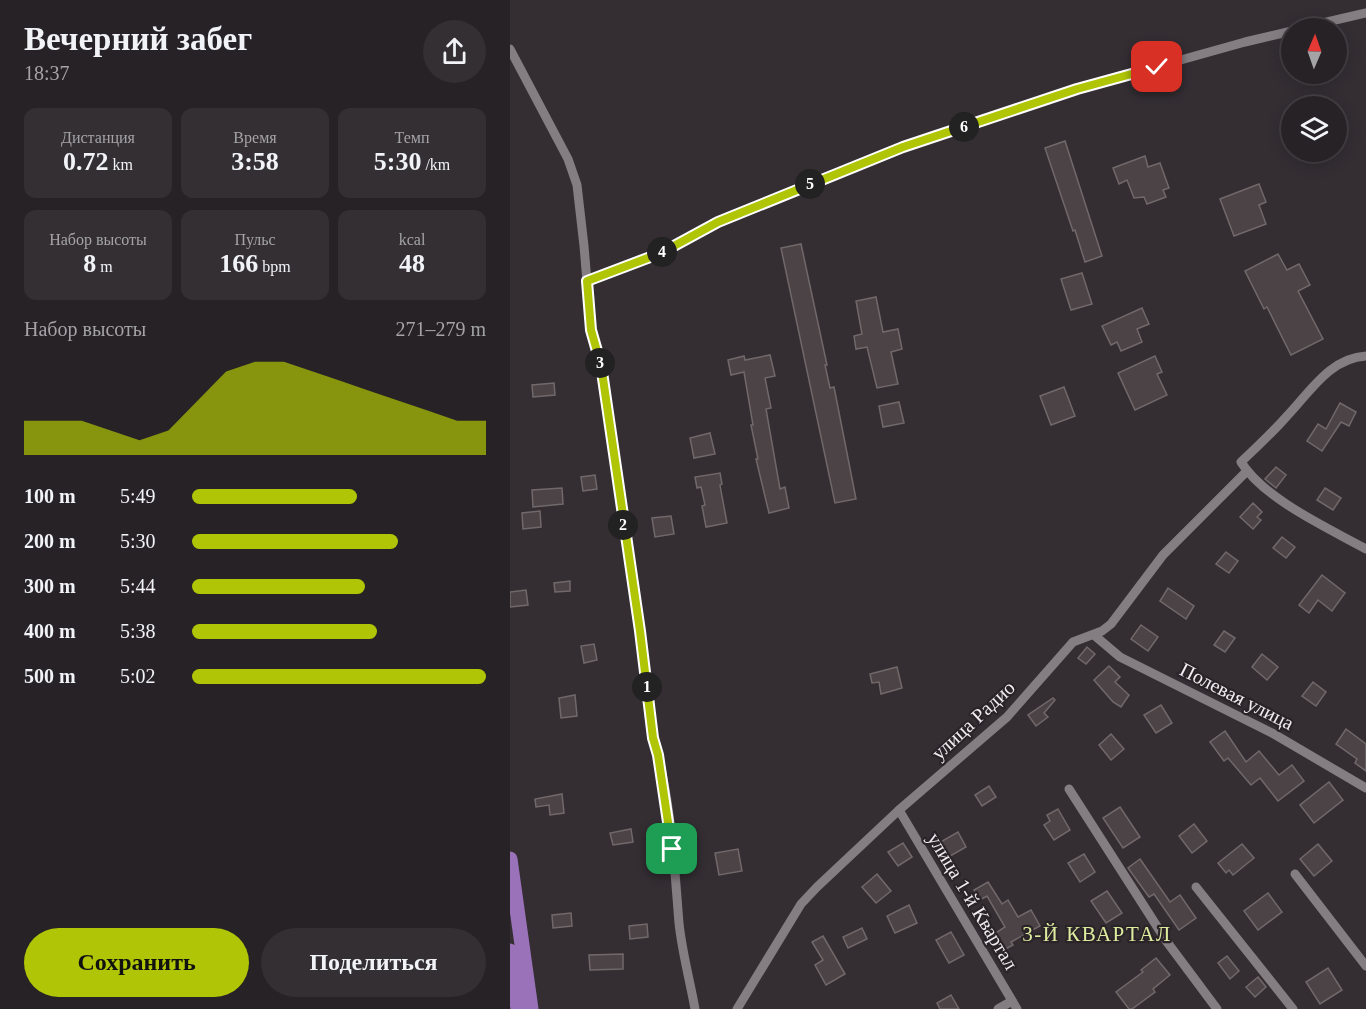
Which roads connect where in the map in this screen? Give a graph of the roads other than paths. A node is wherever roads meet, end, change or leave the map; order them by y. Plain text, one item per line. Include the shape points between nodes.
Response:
1 (1366, 13) edge
2 (1344, 18) edge
3 (1281, 34) edge
4 (510, 49) edge
5 (587, 281) junction
6 (1366, 356) edge
7 (1247, 471) junction
8 (1366, 549) edge
9 (1094, 635) junction
10 (1366, 788) edge
11 (1069, 789) dead end
12 (899, 810) junction
13 (510, 859) edge
14 (1295, 874) dead end
15 (1196, 887) dead end
16 (510, 951) edge
17 (1366, 966) edge
18 (1014, 1005) edge
19 (518, 1009) edge
20 (531, 1009) edge
21 (695, 1009) edge
22 (737, 1009) edge
23 (998, 1009) edge
24 (1216, 1009) edge
25 (1293, 1009) edge

1 - 2 street
3 - 5 street via 1077,89 903,147 718,222 661,253
4 - 5 street via 568,159 577,185
5 - 21 street via 591,330 601,365 665,800 679,925
6 - 7 street via 1346,360 1324,374 1241,462
7 - 8 street via 1288,506
7 - 9 street, улица Радио via 1163,555 1111,624
9 - 10 street, Полевая улица via 1120,657 1272,734
9 - 12 street, улица Радио via 1073,642 1007,717
11 - 24 street via 1167,942
12 - 18 street, улица 1-й Квартал
12 - 22 street, улица Радио via 801,904
13 - 20 main road
14 - 17 street
15 - 25 street
16 - 19 main road
18 - 23 street

